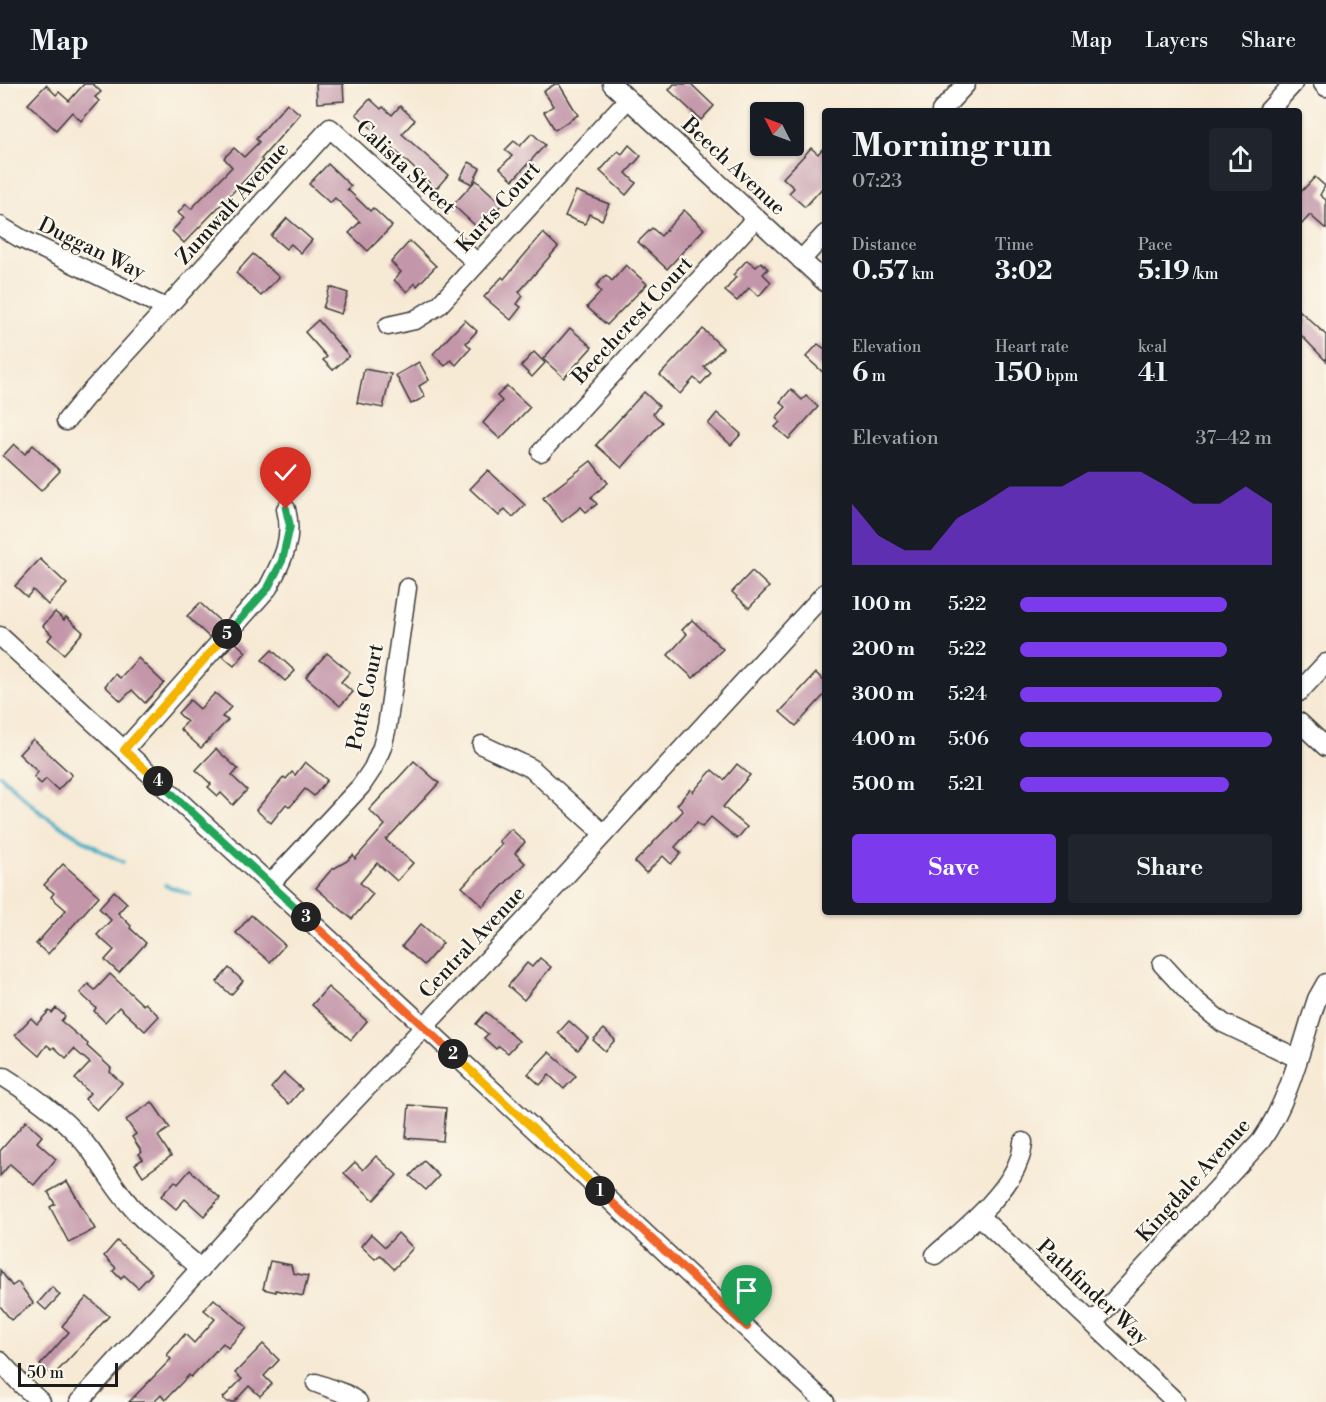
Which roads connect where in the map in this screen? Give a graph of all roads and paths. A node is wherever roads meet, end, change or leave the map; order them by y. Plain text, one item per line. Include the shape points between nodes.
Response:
1 (612, 84) edge
2 (966, 84) edge
3 (1293, 84) edge
4 (628, 99) junction
5 (944, 108) edge
6 (1271, 108) edge
7 (330, 128) joint
8 (756, 218) junction
9 (0, 226) edge
10 (822, 237) edge
11 (801, 260) junction
12 (477, 263) junction
13 (822, 279) edge
14 (166, 308) junction
15 (388, 326) dead end
16 (66, 421) dead end
17 (542, 452) dead end
18 (286, 509) dead end
19 (407, 588) dead end
20 (822, 596) edge
21 (0, 636) edge
22 (1326, 663) edge
23 (1302, 689) edge
24 (1302, 725) edge
25 (482, 745) dead end
26 (1326, 747) edge
27 (124, 750) junction
28 (604, 834) junction
29 (270, 884) junction
30 (1161, 963) dead end
31 (1326, 983) edge
32 (424, 1026) junction
33 (1298, 1058) junction
34 (4, 1077) dead end
35 (1023, 1142) dead end
36 (979, 1216) junction
37 (935, 1255) dead end
38 (201, 1269) junction
39 (1093, 1323) junction
40 (0, 1361) edge
41 (316, 1383) dead end
42 (41, 1402) edge
43 (79, 1402) edge
44 (358, 1402) edge
45 (825, 1402) edge
46 (1176, 1402) edge

1 - 4 street, Beech Avenue
2 - 5 street
3 - 6 street
4 - 8 street, Beech Avenue
4 - 12 street, Kurts Court
7 - 12 street, Calista Street
7 - 14 street, Zumwalt Avenue
8 - 11 street, Beech Avenue
8 - 17 street, Beechcrest Court
9 - 14 street, Duggan Way
10 - 11 street
11 - 13 street, Beech Avenue
12 - 15 street, Kurts Court via 432,311
14 - 16 street, Zumwalt Avenue
18 - 27 street via 290,526 282,561 268,588
19 - 29 street, Potts Court via 387,727 373,768
20 - 28 street, Central Avenue
21 - 27 street
22 - 23 street
24 - 26 street
25 - 28 street via 531,768
27 - 29 street
28 - 32 street, Central Avenue
29 - 32 street
30 - 33 street via 1223,1023
31 - 33 street, Kingdale Avenue
32 - 38 street, Central Avenue
32 - 45 street
33 - 39 street, Kingdale Avenue via 1281,1106 1261,1140
34 - 38 street via 75,1132 146,1224
35 - 36 street via 1011,1178
36 - 37 street
36 - 39 street, Pathfinder Way
38 - 43 street, Central Avenue
39 - 46 street, Pathfinder Way
40 - 42 street
41 - 44 street

